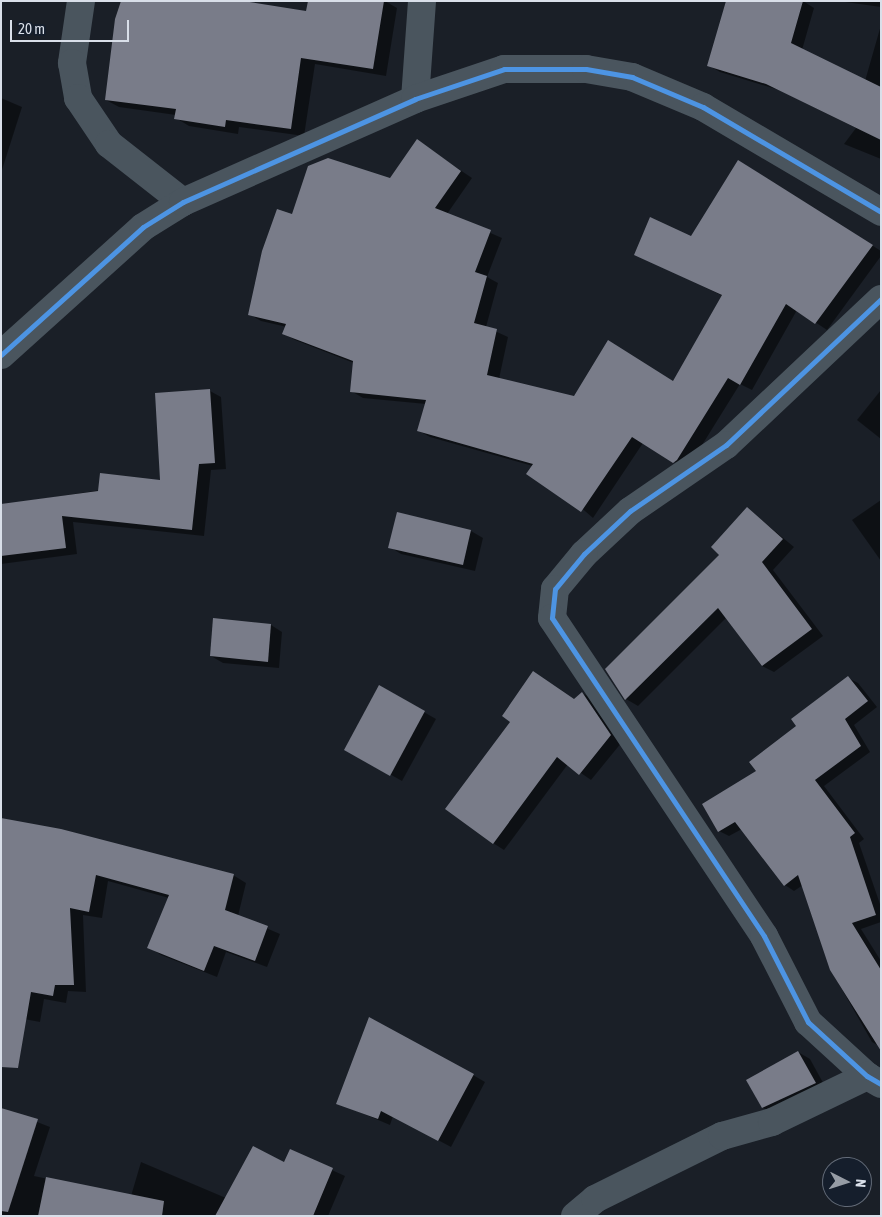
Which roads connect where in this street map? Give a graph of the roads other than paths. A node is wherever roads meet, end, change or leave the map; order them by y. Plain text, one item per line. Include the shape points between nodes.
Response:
1 (82, 1) edge
2 (422, 1) edge
3 (415, 99) junction
4 (184, 202) junction
5 (881, 212) edge
6 (881, 299) edge
7 (1, 355) edge
8 (874, 1080) edge
9 (575, 1216) edge

1 - 4 street via 72,63 78,98 109,144
2 - 3 street
3 - 4 street
3 - 5 street via 504,69 586,69 632,77 703,107
4 - 7 street via 143,227
6 - 8 street via 726,445 630,511 584,554 555,589 552,618 764,936 808,1022
8 - 9 street via 772,1122 722,1136 595,1199

